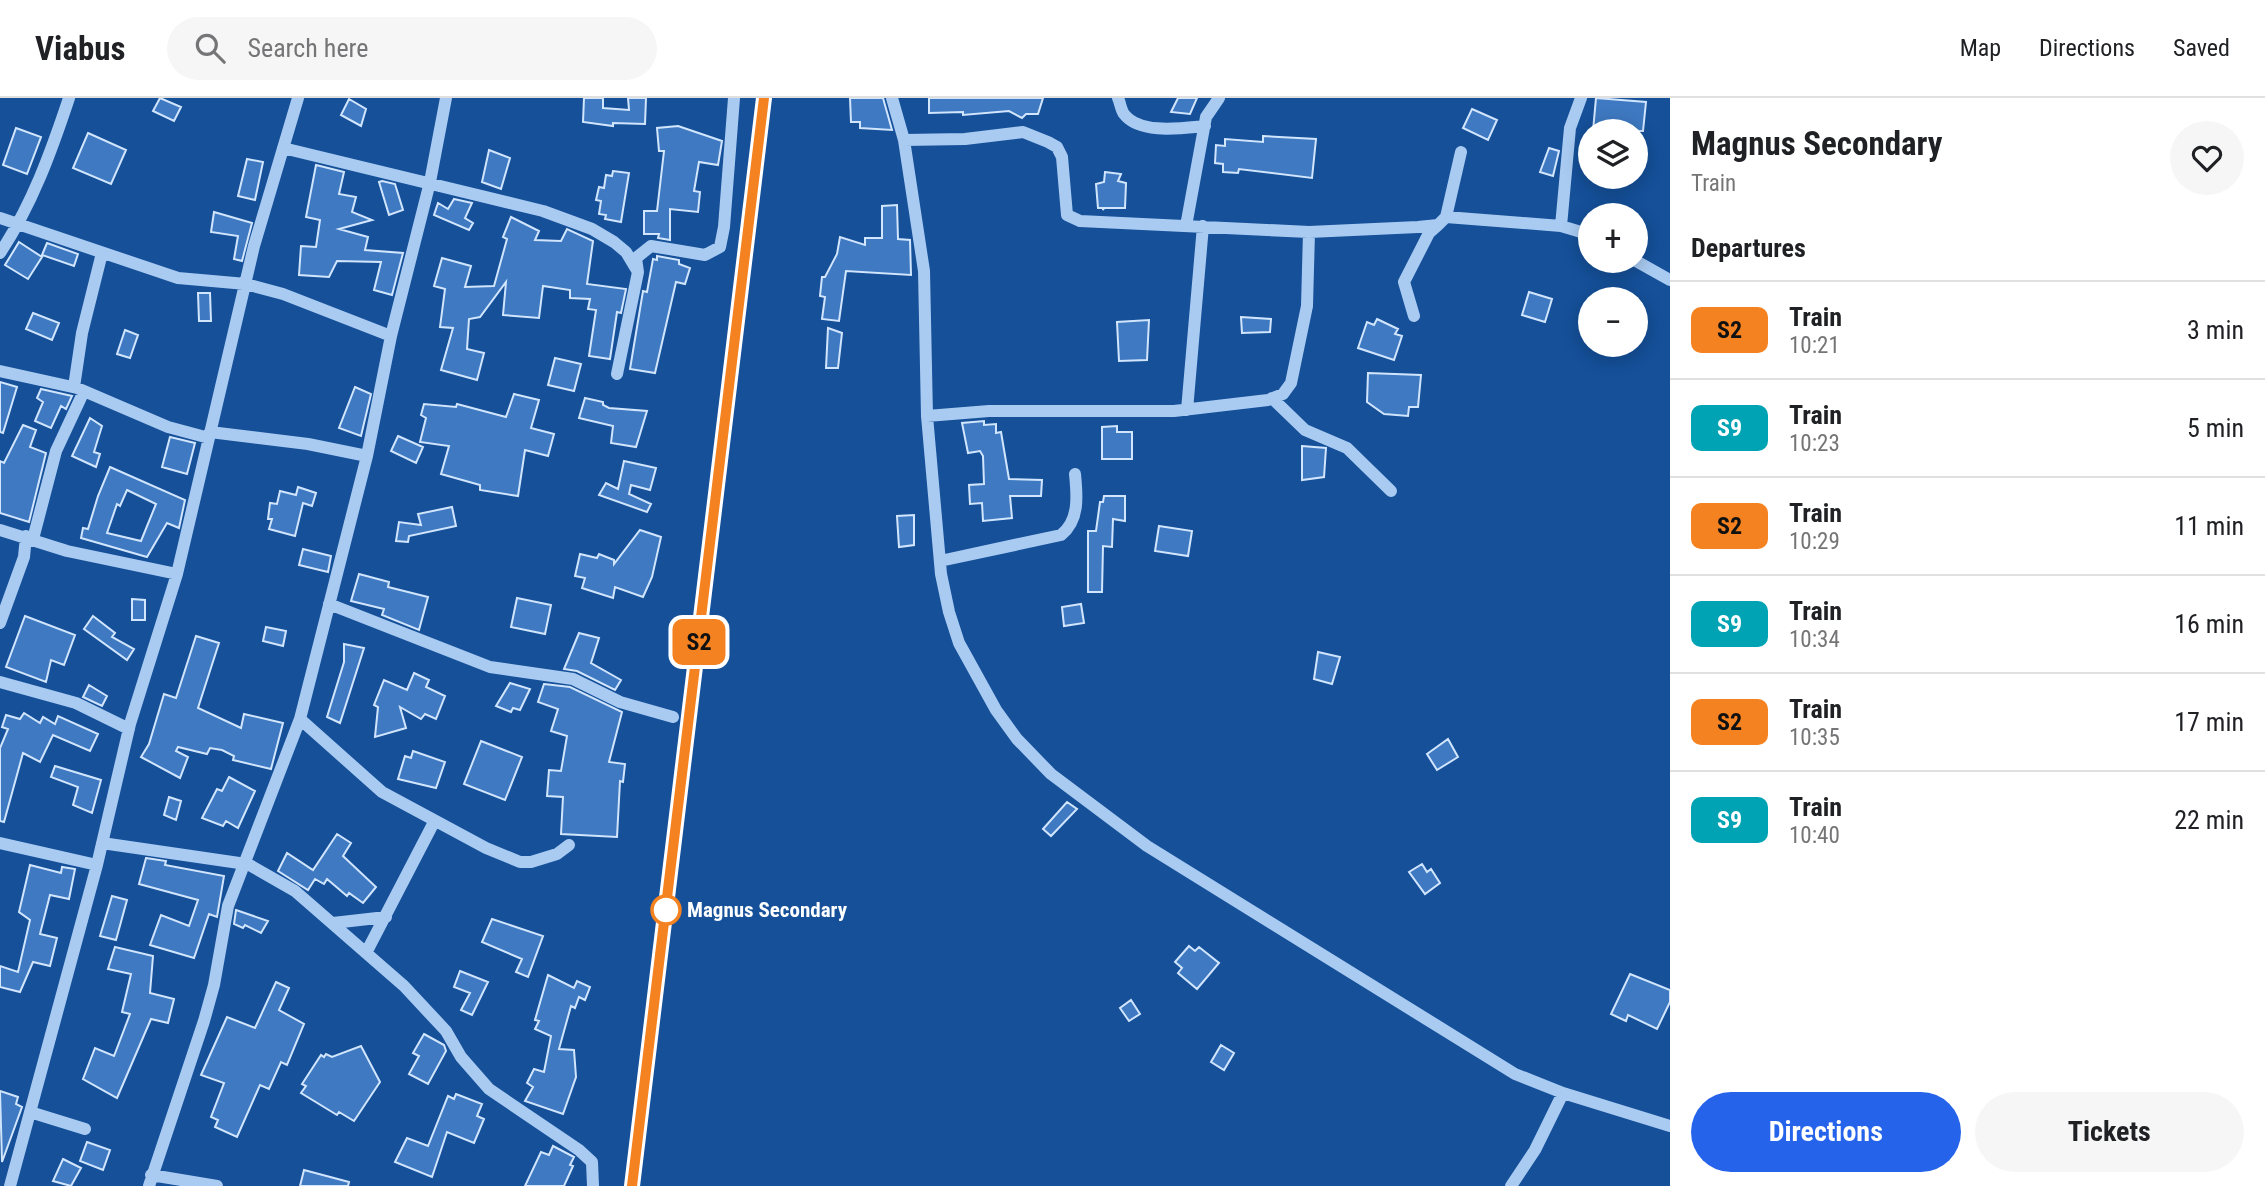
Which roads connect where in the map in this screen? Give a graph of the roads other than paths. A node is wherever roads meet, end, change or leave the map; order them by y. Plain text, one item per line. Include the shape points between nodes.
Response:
1 (69, 98) edge
2 (298, 98) edge
3 (446, 98) edge
4 (734, 98) edge
5 (892, 98) edge
6 (1118, 98) edge
7 (1220, 98) edge
8 (1581, 98) edge
9 (1205, 126) junction
10 (904, 140) junction
11 (283, 148) junction
12 (1461, 152) dead end
13 (430, 182) junction
14 (0, 218) edge
15 (1442, 221) junction
16 (19, 223) junction
17 (1186, 226) junction
18 (1203, 226) junction
19 (1561, 226) junction
20 (1578, 231) edge
21 (1309, 232) junction
22 (0, 253) edge
23 (102, 253) junction
24 (1648, 268) edge
25 (638, 272) junction
26 (1670, 280) edge
27 (246, 285) junction
28 (1415, 316) dead end
29 (391, 336) junction
30 (0, 371) edge
31 (617, 374) dead end
32 (79, 389) junction
33 (1272, 398) junction
34 (1187, 410) junction
35 (927, 416) junction
36 (209, 435) junction
37 (367, 456) junction
38 (1075, 474) dead end
39 (1391, 491) dead end
40 (0, 530) edge
41 (29, 538) junction
42 (940, 561) junction
43 (177, 574) junction
44 (329, 604) junction
45 (0, 623) edge
46 (0, 682) edge
47 (673, 717) dead end
48 (300, 719) junction
49 (129, 729) junction
50 (434, 822) junction
51 (102, 843) junction
52 (0, 844) edge
53 (569, 845) dead end
54 (246, 864) junction
55 (97, 865) junction
56 (386, 917) junction
57 (333, 923) junction
58 (366, 953) junction
59 (1563, 1093) junction
60 (30, 1112) junction
61 (1670, 1126) edge
62 (85, 1129) dead end
63 (0, 1166) edge
64 (14, 1170) junction
65 (150, 1180) edge
66 (10, 1186) edge
67 (217, 1186) edge
68 (593, 1186) edge
69 (1511, 1186) edge

1 - 16 street
2 - 11 street
3 - 13 street
4 - 25 street via 720,247 705,255 651,246 636,258
5 - 10 street
6 - 9 street via 1124,114 1142,124 1175,129
7 - 9 street
8 - 19 street via 1570,128
9 - 17 street
10 - 17 street via 1023,132 1057,147 1071,219
10 - 35 street via 924,271
11 - 13 street
11 - 27 street
12 - 15 street
13 - 25 street via 543,211 592,229 626,251
13 - 29 street
14 - 16 street
15 - 19 street
15 - 21 street
15 - 28 street via 1429,233 1405,282
16 - 22 street
16 - 23 street
17 - 18 street
18 - 21 street
18 - 34 street
19 - 20 street
21 - 33 street via 1307,306 1291,383 1283,394
23 - 27 street via 178,278
23 - 32 street via 82,333
24 - 26 street
25 - 31 street
27 - 29 street
27 - 36 street
29 - 37 street
30 - 32 street
32 - 36 street via 168,427
32 - 41 street
33 - 34 street
33 - 39 street via 1305,429 1347,448
34 - 35 street via 989,411
35 - 42 street
36 - 37 street via 308,444
36 - 43 street
37 - 44 street
38 - 42 street via 1074,518 1061,535
40 - 41 street
41 - 43 street via 67,551
41 - 45 street
42 - 59 street via 948,612 975,673 1017,739 1051,774 1147,846 1515,1073
43 - 49 street
44 - 47 street via 490,667 573,679 620,702
44 - 48 street
46 - 49 street via 76,703
48 - 50 street via 382,792
48 - 54 street
49 - 51 street
50 - 53 street via 520,862 545,859
50 - 56 street
51 - 54 street
51 - 55 street
52 - 55 street
54 - 57 street via 295,891
54 - 65 street via 228,906 214,985 197,1045
55 - 60 street
56 - 57 street
56 - 58 street
57 - 58 street
58 - 68 street via 446,1031 489,1089 592,1162
59 - 61 street
59 - 69 street
60 - 62 street
60 - 64 street
63 - 64 street
64 - 66 street
65 - 67 street

